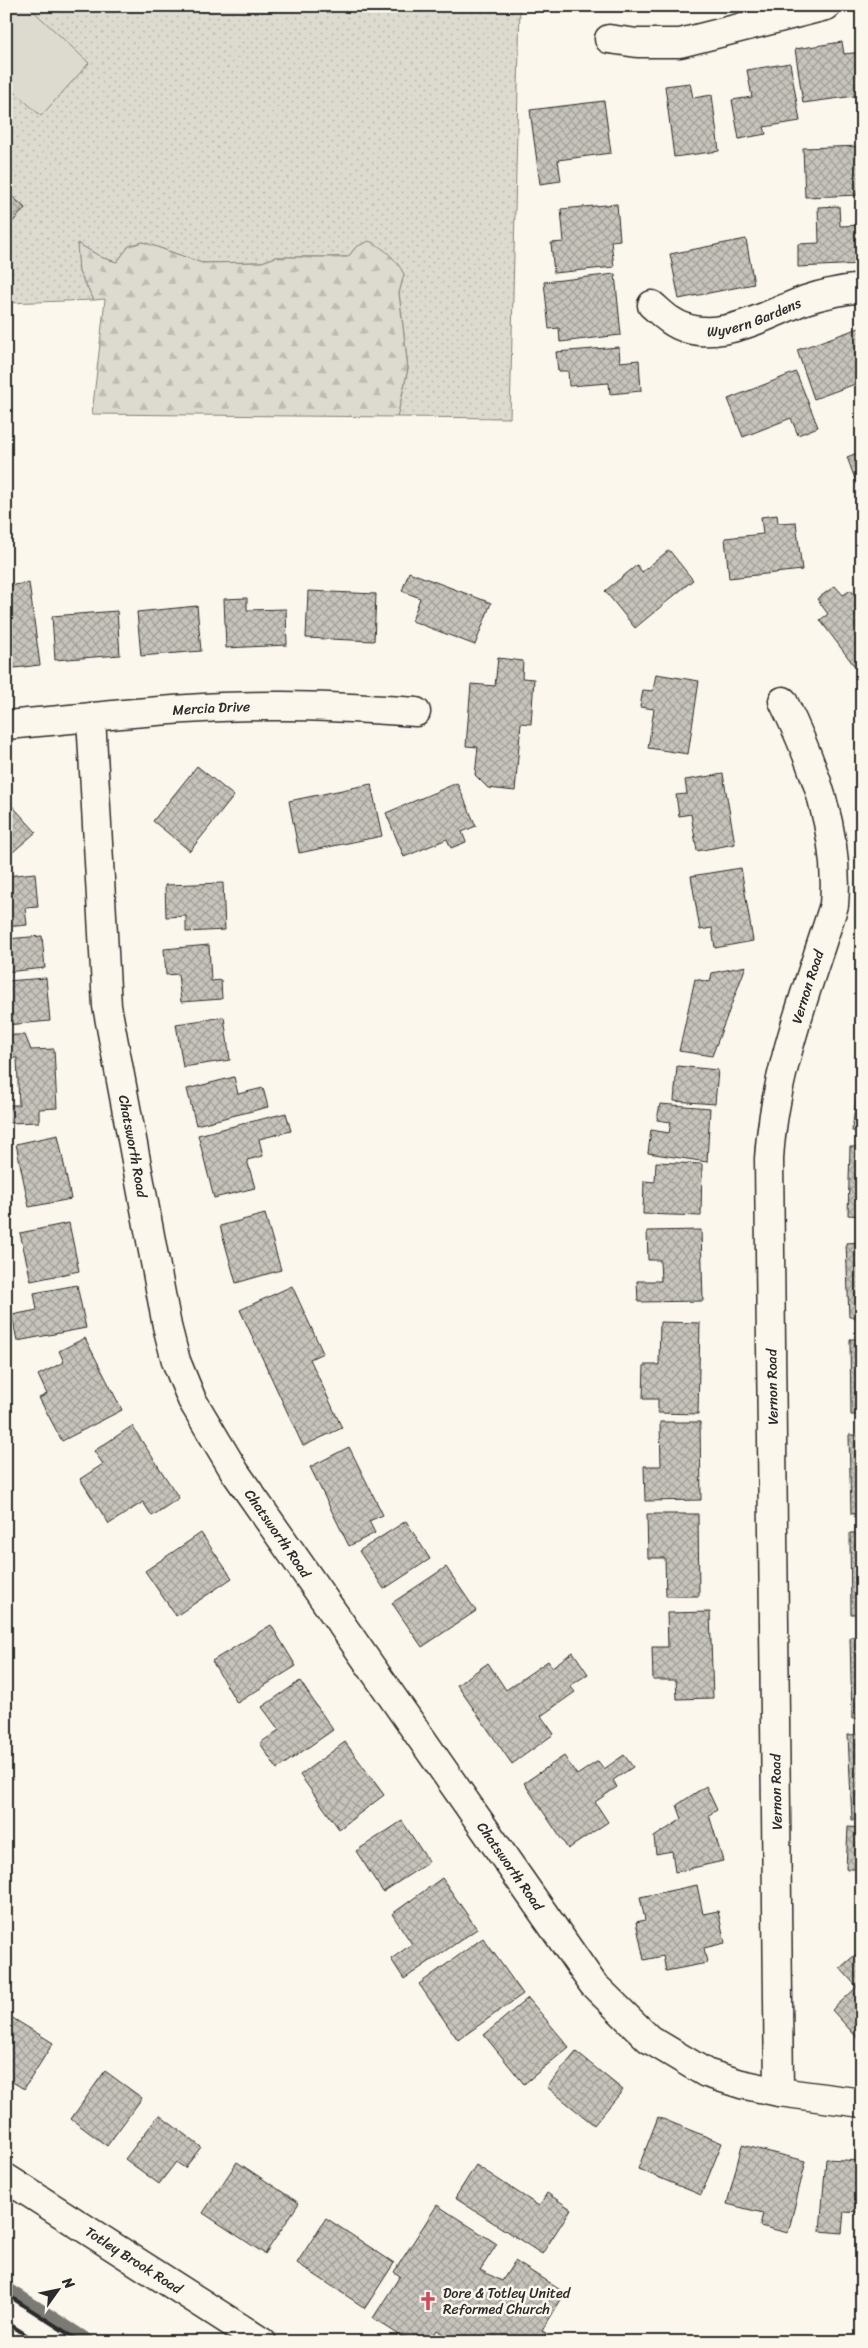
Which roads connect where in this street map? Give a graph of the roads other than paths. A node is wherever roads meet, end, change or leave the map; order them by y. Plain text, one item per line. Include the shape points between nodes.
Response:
1 (826, 6) edge
2 (609, 38) dead end
3 (862, 288) edge
4 (652, 305) dead end
5 (783, 701) dead end
6 (416, 712) dead end
7 (92, 717) junction
8 (6, 725) edge
9 (779, 2092) junction
10 (862, 2103) edge
11 (6, 2178) edge
12 (262, 2342) edge

1 - 2 street via 680,43 637,43
3 - 4 street, Wyvern Gardens via 806,300 746,325 718,332 698,331 671,322
5 - 9 street, Vernon Road via 804,743 820,794 835,864 835,886 834,905 777,1088 769,1159
6 - 7 street, Mercia Drive via 282,706
7 - 8 street, Mercia Drive
7 - 9 street, Chatsworth Road via 107,1006 167,1326 176,1361 192,1400 235,1472 593,1984 650,2039 674,2055 706,2073
9 - 10 street, Chatsworth Road
11 - 12 street, Totley Brook Road

